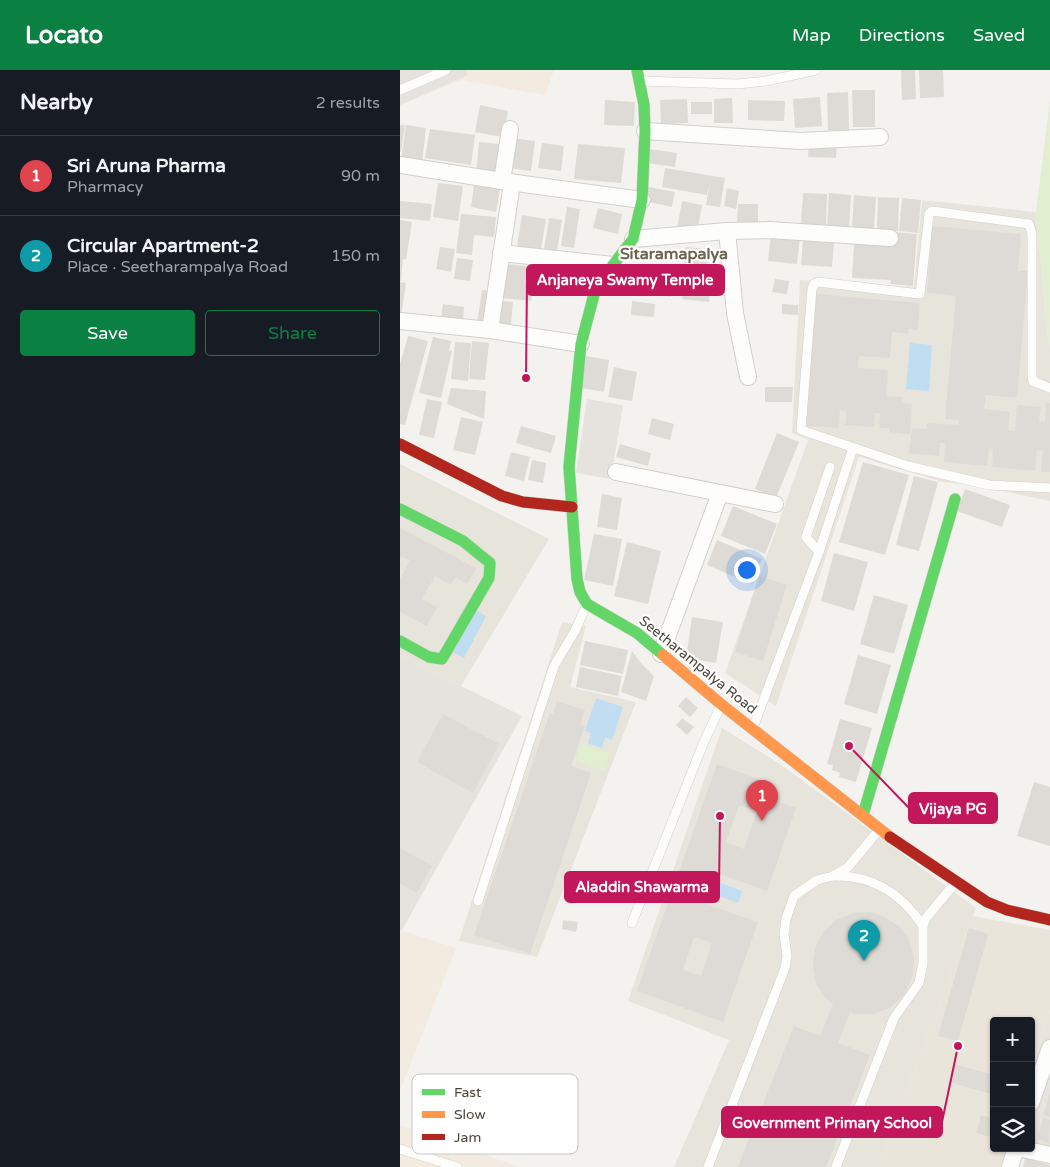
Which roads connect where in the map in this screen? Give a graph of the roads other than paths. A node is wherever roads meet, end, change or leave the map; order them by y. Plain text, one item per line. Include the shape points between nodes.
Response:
1 (446, 70) edge
2 (816, 70) edge
3 (639, 75) edge
4 (400, 90) edge
5 (510, 129) dead end
6 (645, 131) junction
7 (880, 136) dead end
8 (400, 165) edge
9 (507, 182) junction
10 (642, 200) junction
11 (727, 231) junction
12 (890, 238) dead end
13 (633, 239) junction
14 (501, 253) junction
15 (613, 265) junction
16 (400, 320) edge
17 (490, 330) junction
18 (581, 344) junction
19 (748, 377) dead end
20 (1050, 388) edge
21 (400, 444) edge
22 (853, 448) junction
23 (830, 466) dead end
24 (616, 472) dead end
25 (1050, 488) edge
26 (720, 492) junction
27 (956, 500) dead end
28 (775, 504) dead end
29 (572, 507) junction
30 (400, 509) edge
31 (819, 552) junction
32 (587, 604) junction
33 (400, 641) edge
34 (661, 654) junction
35 (722, 705) junction
36 (753, 728) junction
37 (863, 815) junction
38 (880, 829) junction
39 (834, 876) junction
40 (956, 882) junction
41 (478, 901) dead end
42 (1050, 920) edge
43 (632, 923) dead end
44 (923, 926) junction
45 (1050, 1048) edge
46 (1046, 1076) edge
47 (1035, 1096) edge
48 (400, 1149) edge
49 (1016, 1152) edge
50 (1035, 1152) edge
51 (412, 1153) edge
52 (416, 1154) edge
53 (1050, 1155) edge
54 (456, 1167) edge
55 (708, 1167) edge
56 (836, 1167) edge
57 (1010, 1167) edge

1 - 4 lane
2 - 3 lane via 738,84
3 - 6 street
5 - 9 street
6 - 7 street via 801,141
6 - 10 street
8 - 9 street
9 - 10 street
9 - 14 street
10 - 13 street
11 - 12 street via 770,230
11 - 13 street
11 - 19 street via 734,313
13 - 15 street
14 - 15 street
14 - 17 street
15 - 18 street via 596,286
16 - 17 street
17 - 18 street
18 - 29 street via 569,467
20 - 22 lane via 1033,381 1032,376 1032,234 1029,224 932,211 929,214 920,294 818,282 812,289 801,430
21 - 29 street via 502,496 523,502
22 - 25 lane via 908,466 989,485
22 - 31 lane
23 - 31 lane via 806,537
24 - 26 street
26 - 28 street
26 - 34 street
27 - 37 street
29 - 32 street via 576,579
30 - 33 street via 463,541 490,563 489,578 442,659 429,657
31 - 36 lane
32 - 34 street, Seetharampalya Road via 636,632
32 - 41 lane via 554,666
34 - 35 street, Seetharampalya Road
35 - 36 street, Seetharampalya Road
35 - 43 lane via 703,744
36 - 37 street, Seetharampalya Road
37 - 38 street, Seetharampalya Road
38 - 39 lane via 847,868
38 - 40 street, Seetharampalya Road
39 - 44 lane via 850,875 886,889 915,914
39 - 55 lane via 817,880 794,896 784,934 785,968
40 - 42 street, Seetharampalya Road via 987,902
40 - 44 lane
44 - 56 lane via 923,963 919,983 894,1018
45 - 46 street
46 - 47 street
48 - 51 lane
49 - 57 street
50 - 53 street
52 - 54 lane

